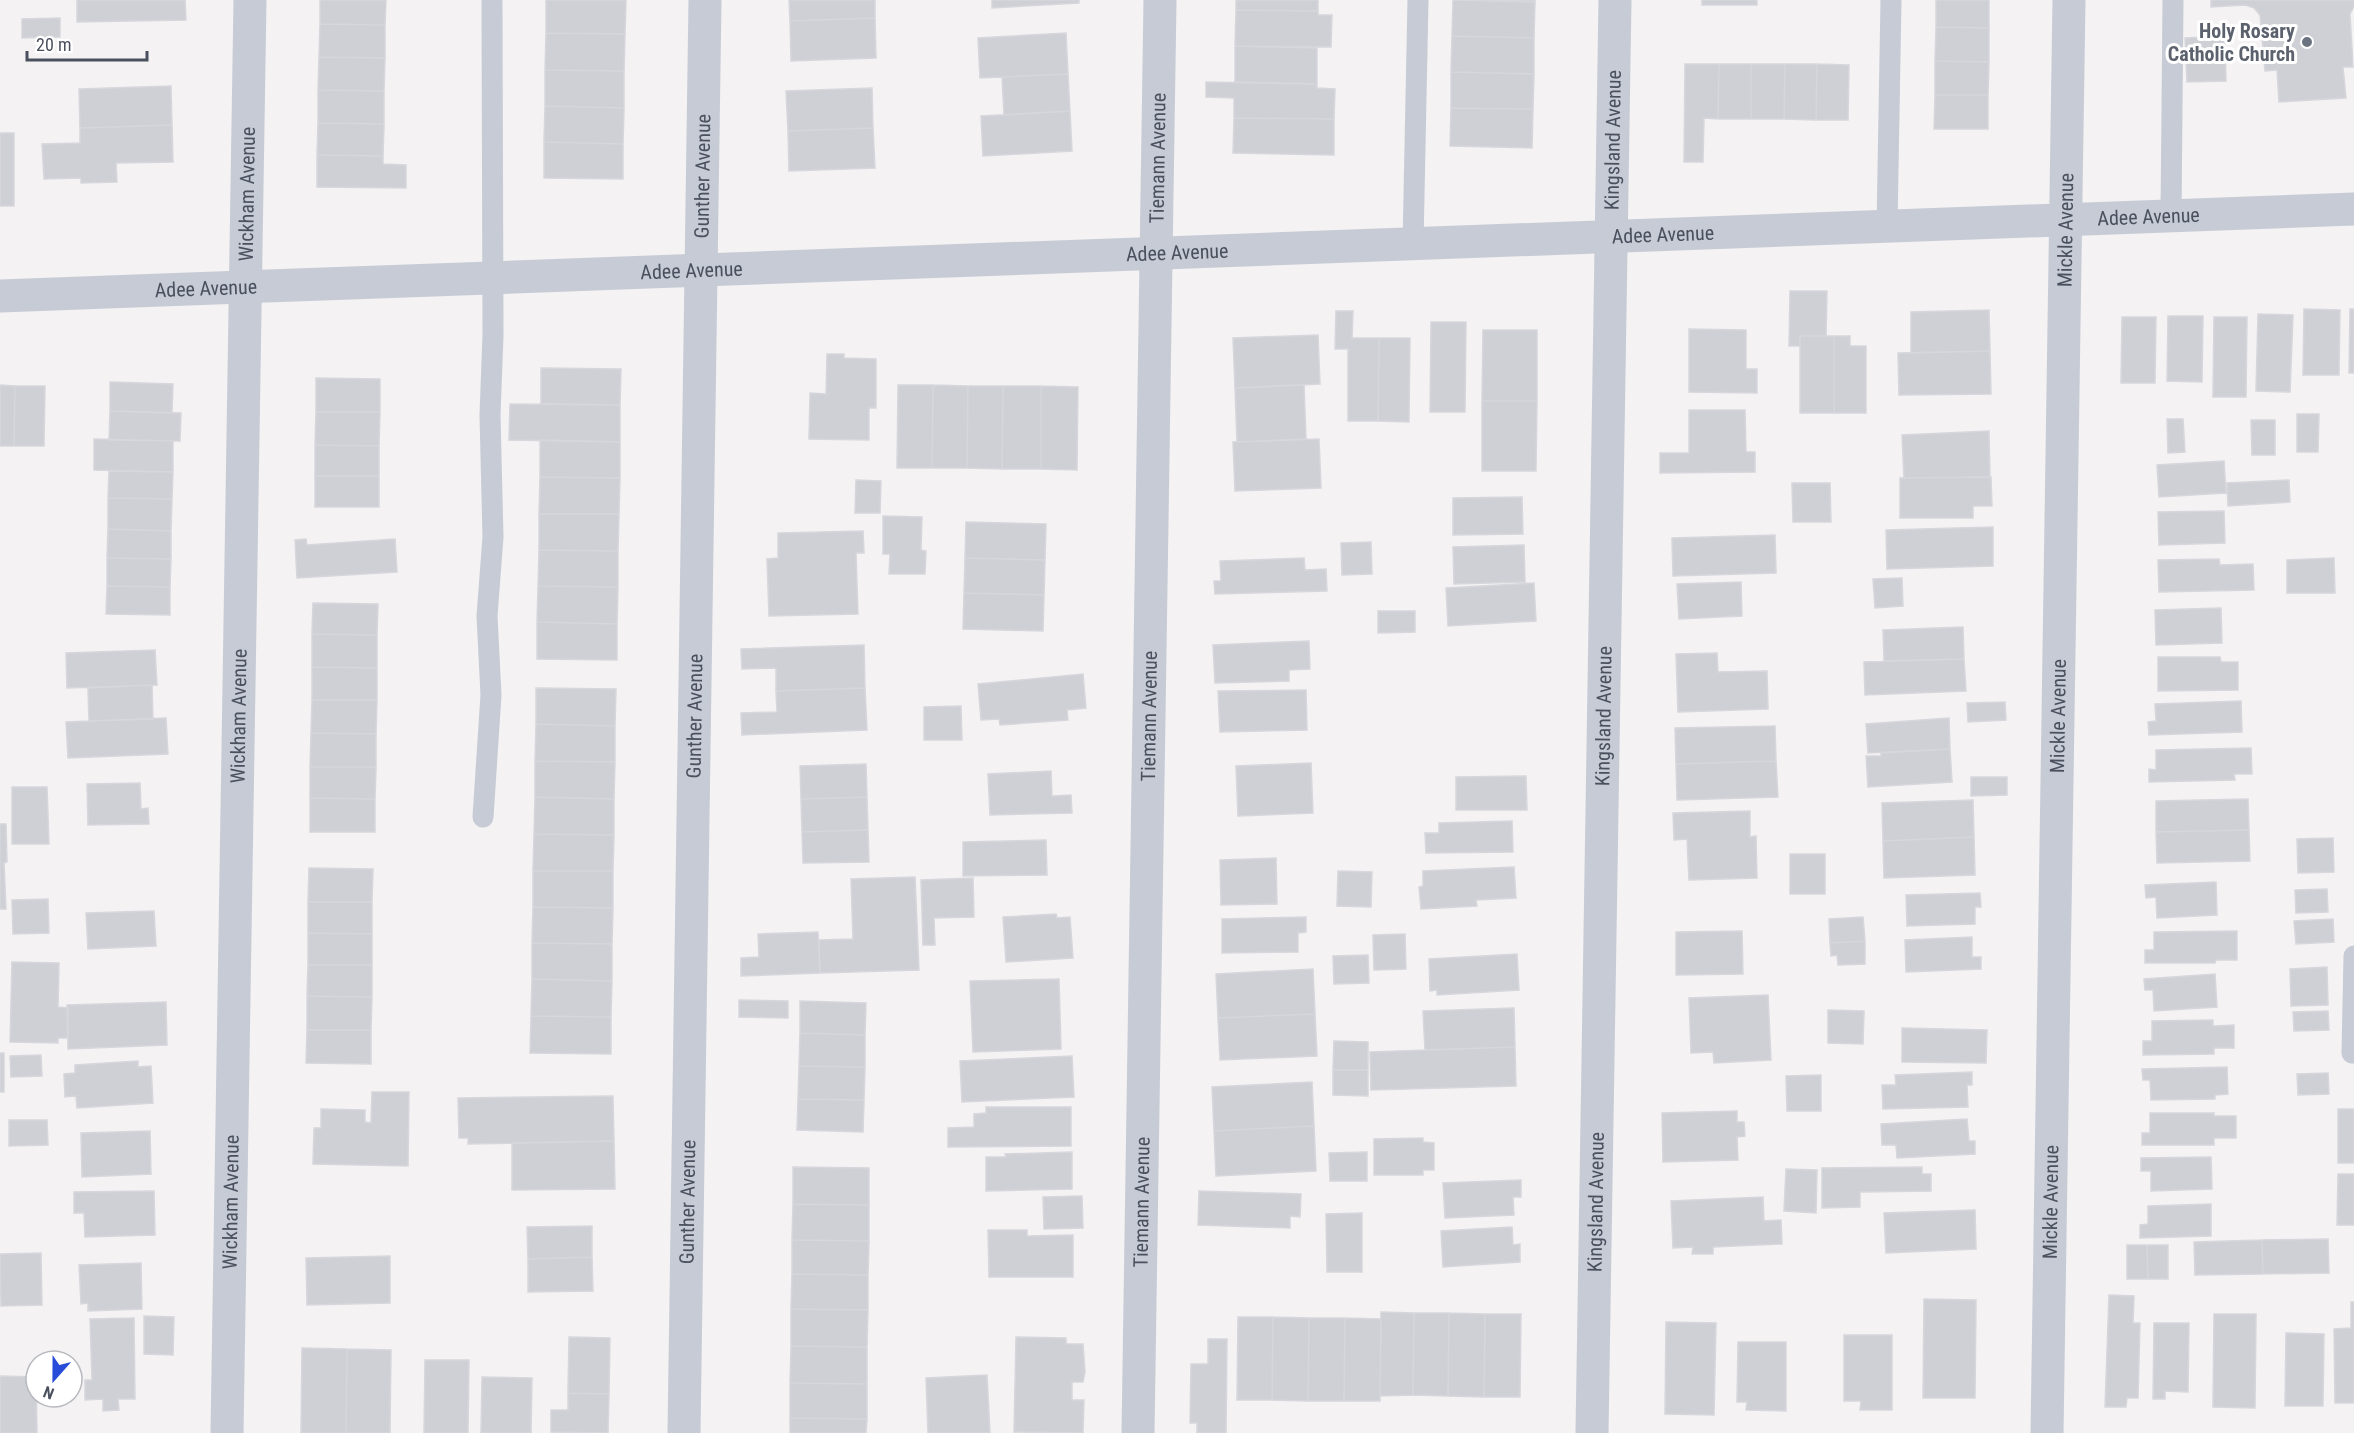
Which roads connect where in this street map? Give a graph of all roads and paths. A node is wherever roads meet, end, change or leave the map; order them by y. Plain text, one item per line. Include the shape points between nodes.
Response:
1 (250, 0) edge
2 (492, 0) edge
3 (705, 0) edge
4 (1160, 0) edge
5 (1418, 0) edge
6 (1615, 0) edge
7 (1891, 0) edge
8 (2069, 0) edge
9 (2174, 0) edge
10 (2354, 209) edge
11 (2171, 216) junction
12 (2066, 220) junction
13 (1887, 227) junction
14 (1611, 237) junction
15 (1413, 244) junction
16 (1156, 254) junction
17 (701, 270) junction
18 (492, 278) junction
19 (246, 287) junction
20 (0, 296) edge
21 (483, 817) dead end
22 (2354, 956) edge
23 (2354, 1053) edge
24 (227, 1433) edge
25 (684, 1433) edge
26 (1138, 1433) edge
27 (1592, 1433) edge
28 (2047, 1433) edge

1 - 19 street, Wickham Avenue
2 - 18 lane
3 - 17 street, Gunther Avenue
4 - 16 street, Tiemann Avenue
5 - 15 lane
6 - 14 street, Kingsland Avenue
7 - 13 lane
8 - 12 street, Mickle Avenue
9 - 11 lane
10 - 11 street, Adee Avenue
11 - 12 street, Adee Avenue
12 - 13 street, Adee Avenue
12 - 28 street, Mickle Avenue
13 - 14 street, Adee Avenue
14 - 15 street, Adee Avenue
14 - 27 street, Kingsland Avenue
15 - 16 street, Adee Avenue
16 - 17 street, Adee Avenue
16 - 26 street, Tiemann Avenue
17 - 18 street, Adee Avenue
17 - 25 street, Gunther Avenue
18 - 19 street, Adee Avenue
18 - 21 lane via 493,537 487,616 491,695
19 - 20 street, Adee Avenue
19 - 24 street, Wickham Avenue
22 - 23 lane

